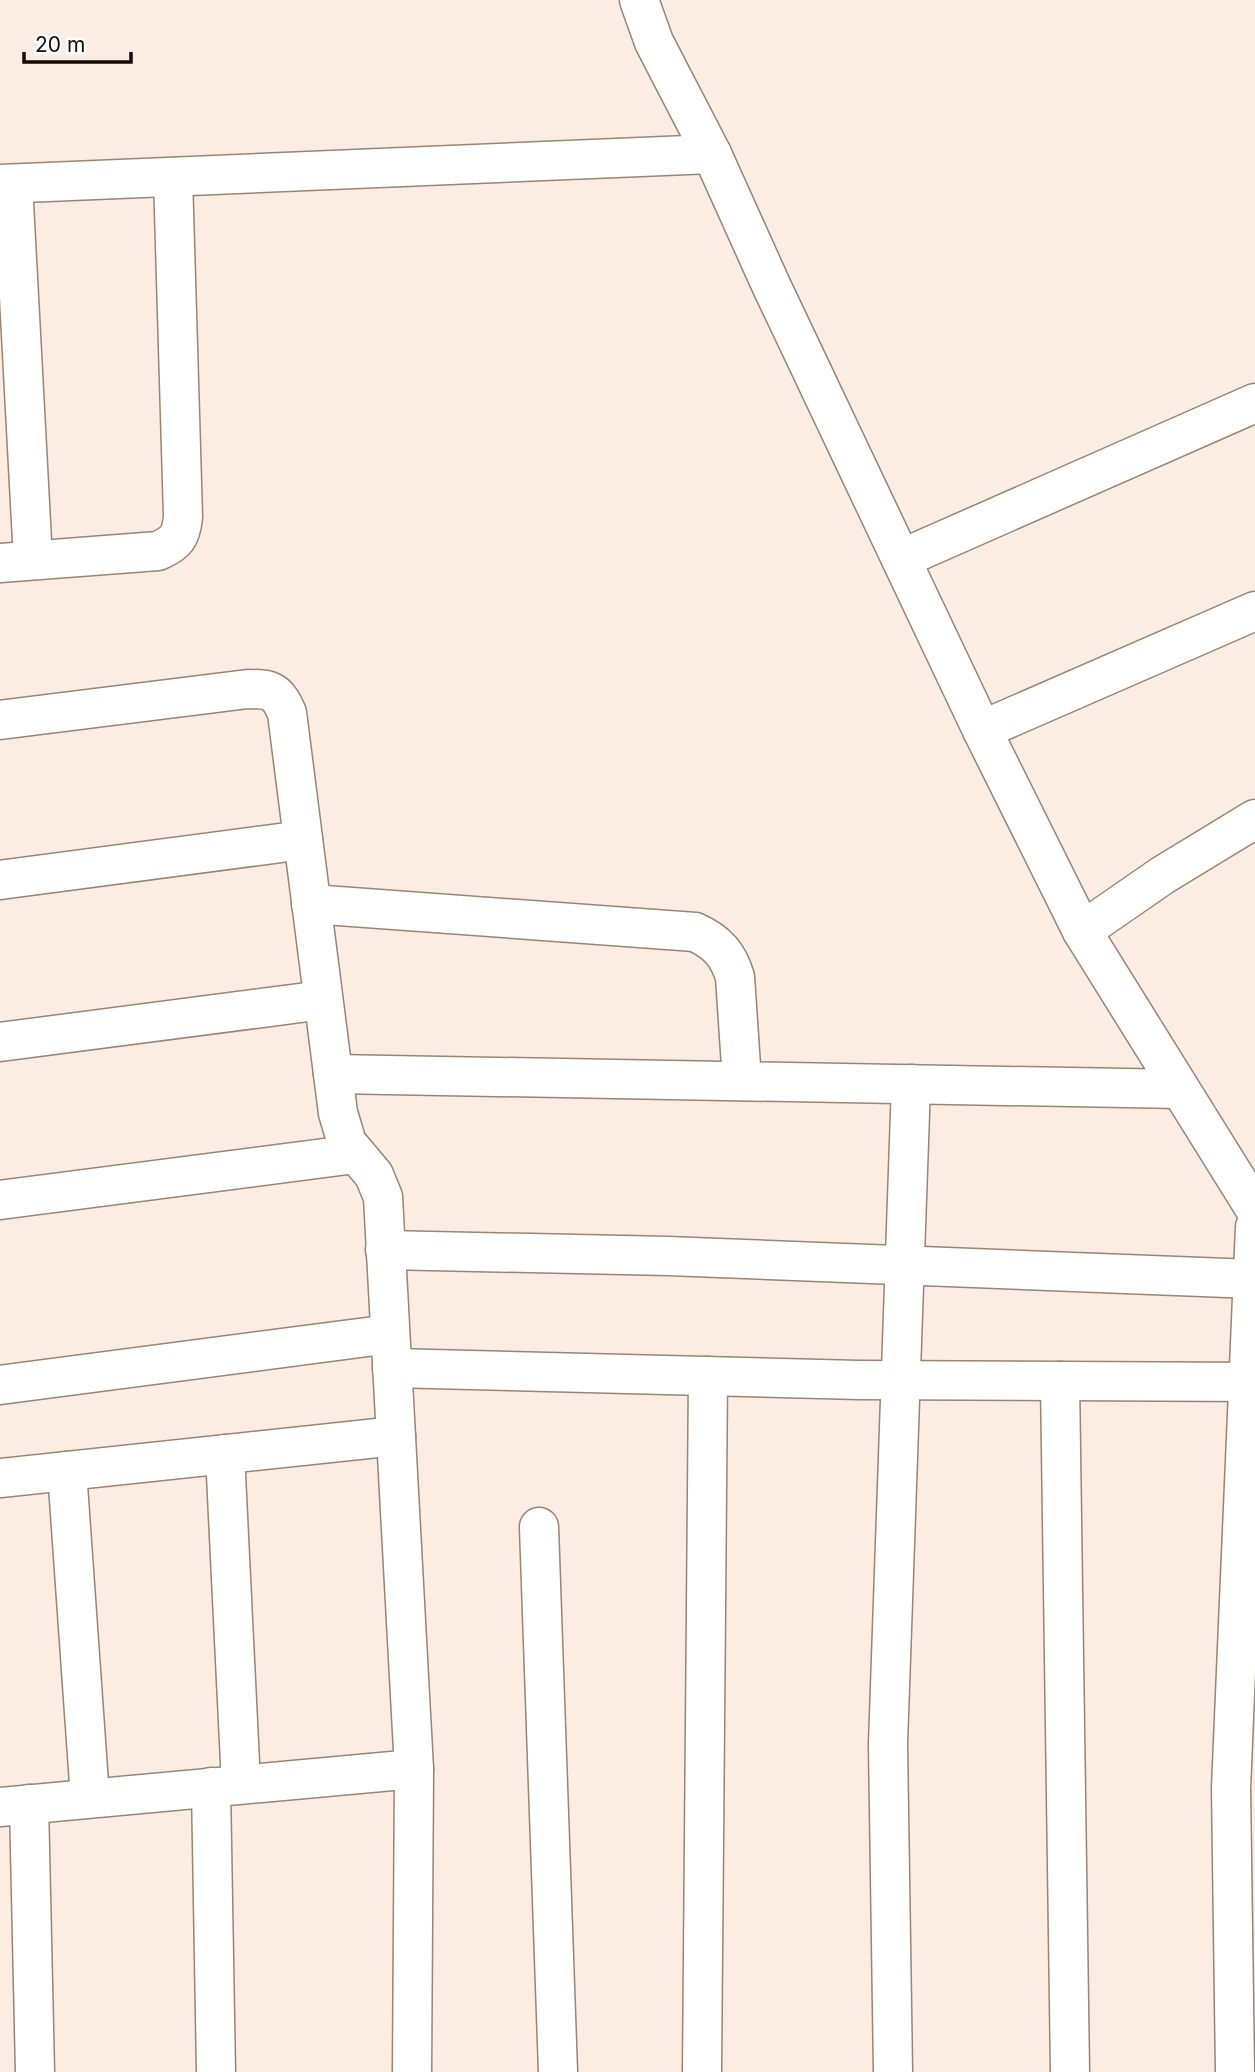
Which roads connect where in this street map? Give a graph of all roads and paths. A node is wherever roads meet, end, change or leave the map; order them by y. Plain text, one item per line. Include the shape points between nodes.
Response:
1 (639, 0) edge
2 (712, 154) junction
3 (173, 177) junction
4 (6, 184) edge
5 (1255, 403) edge
6 (901, 559) junction
7 (17, 562) edge
8 (1255, 611) edge
9 (0, 720) edge
10 (982, 730) junction
11 (1255, 819) edge
12 (303, 840) junction
13 (0, 880) edge
14 (311, 904) junction
15 (1082, 931) junction
16 (323, 1000) junction
17 (0, 1042) edge
18 (333, 1074) junction
19 (742, 1081) junction
20 (911, 1084) junction
21 (1180, 1089) junction
22 (355, 1154) junction
23 (0, 1200) edge
24 (1255, 1209) edge
25 (1255, 1227) edge
26 (386, 1250) junction
27 (904, 1264) junction
28 (1253, 1279) junction
29 (391, 1351) junction
30 (708, 1376) junction
31 (901, 1381) junction
32 (1060, 1381) junction
33 (1252, 1382) edge
34 (0, 1385) edge
35 (396, 1436) junction
36 (225, 1454) junction
37 (66, 1471) junction
38 (0, 1478) edge
39 (539, 1527) dead end
40 (414, 1769) junction
41 (226, 1786) junction
42 (90, 1798) junction
43 (14, 1806) edge
44 (35, 2072) edge
45 (216, 2072) edge
46 (412, 2072) edge
47 (558, 2072) edge
48 (702, 2072) edge
49 (894, 2072) edge
50 (1070, 2072) edge
51 (1235, 2072) edge

1 - 2 street via 654,43
2 - 3 street
2 - 6 street
3 - 4 street
3 - 7 street via 180,536 158,551
4 - 7 street
5 - 6 street
6 - 10 street
8 - 10 street
9 - 12 street via 266,689 275,693 287,713
10 - 15 street
11 - 15 street
12 - 13 street
12 - 14 street
14 - 16 street
14 - 19 street via 695,932 717,944 731,964
15 - 21 street
16 - 17 street
16 - 18 street
18 - 19 street
18 - 22 street via 342,1130
19 - 20 street
20 - 21 street
20 - 27 street
21 - 24 street
22 - 23 street
22 - 26 street via 379,1183
25 - 28 street
26 - 27 street
26 - 29 street
27 - 28 street
27 - 31 street
28 - 33 street
29 - 30 street
29 - 34 street
29 - 35 street
30 - 31 street
30 - 48 street
31 - 32 street
31 - 49 street via 888,1744
32 - 33 street
32 - 50 street
33 - 51 street via 1231,1788
35 - 36 street
35 - 40 street
36 - 37 street
36 - 41 street
37 - 38 street
37 - 42 street
39 - 47 street
40 - 41 street
40 - 46 street
41 - 42 street
41 - 45 street
42 - 43 street
43 - 44 street

